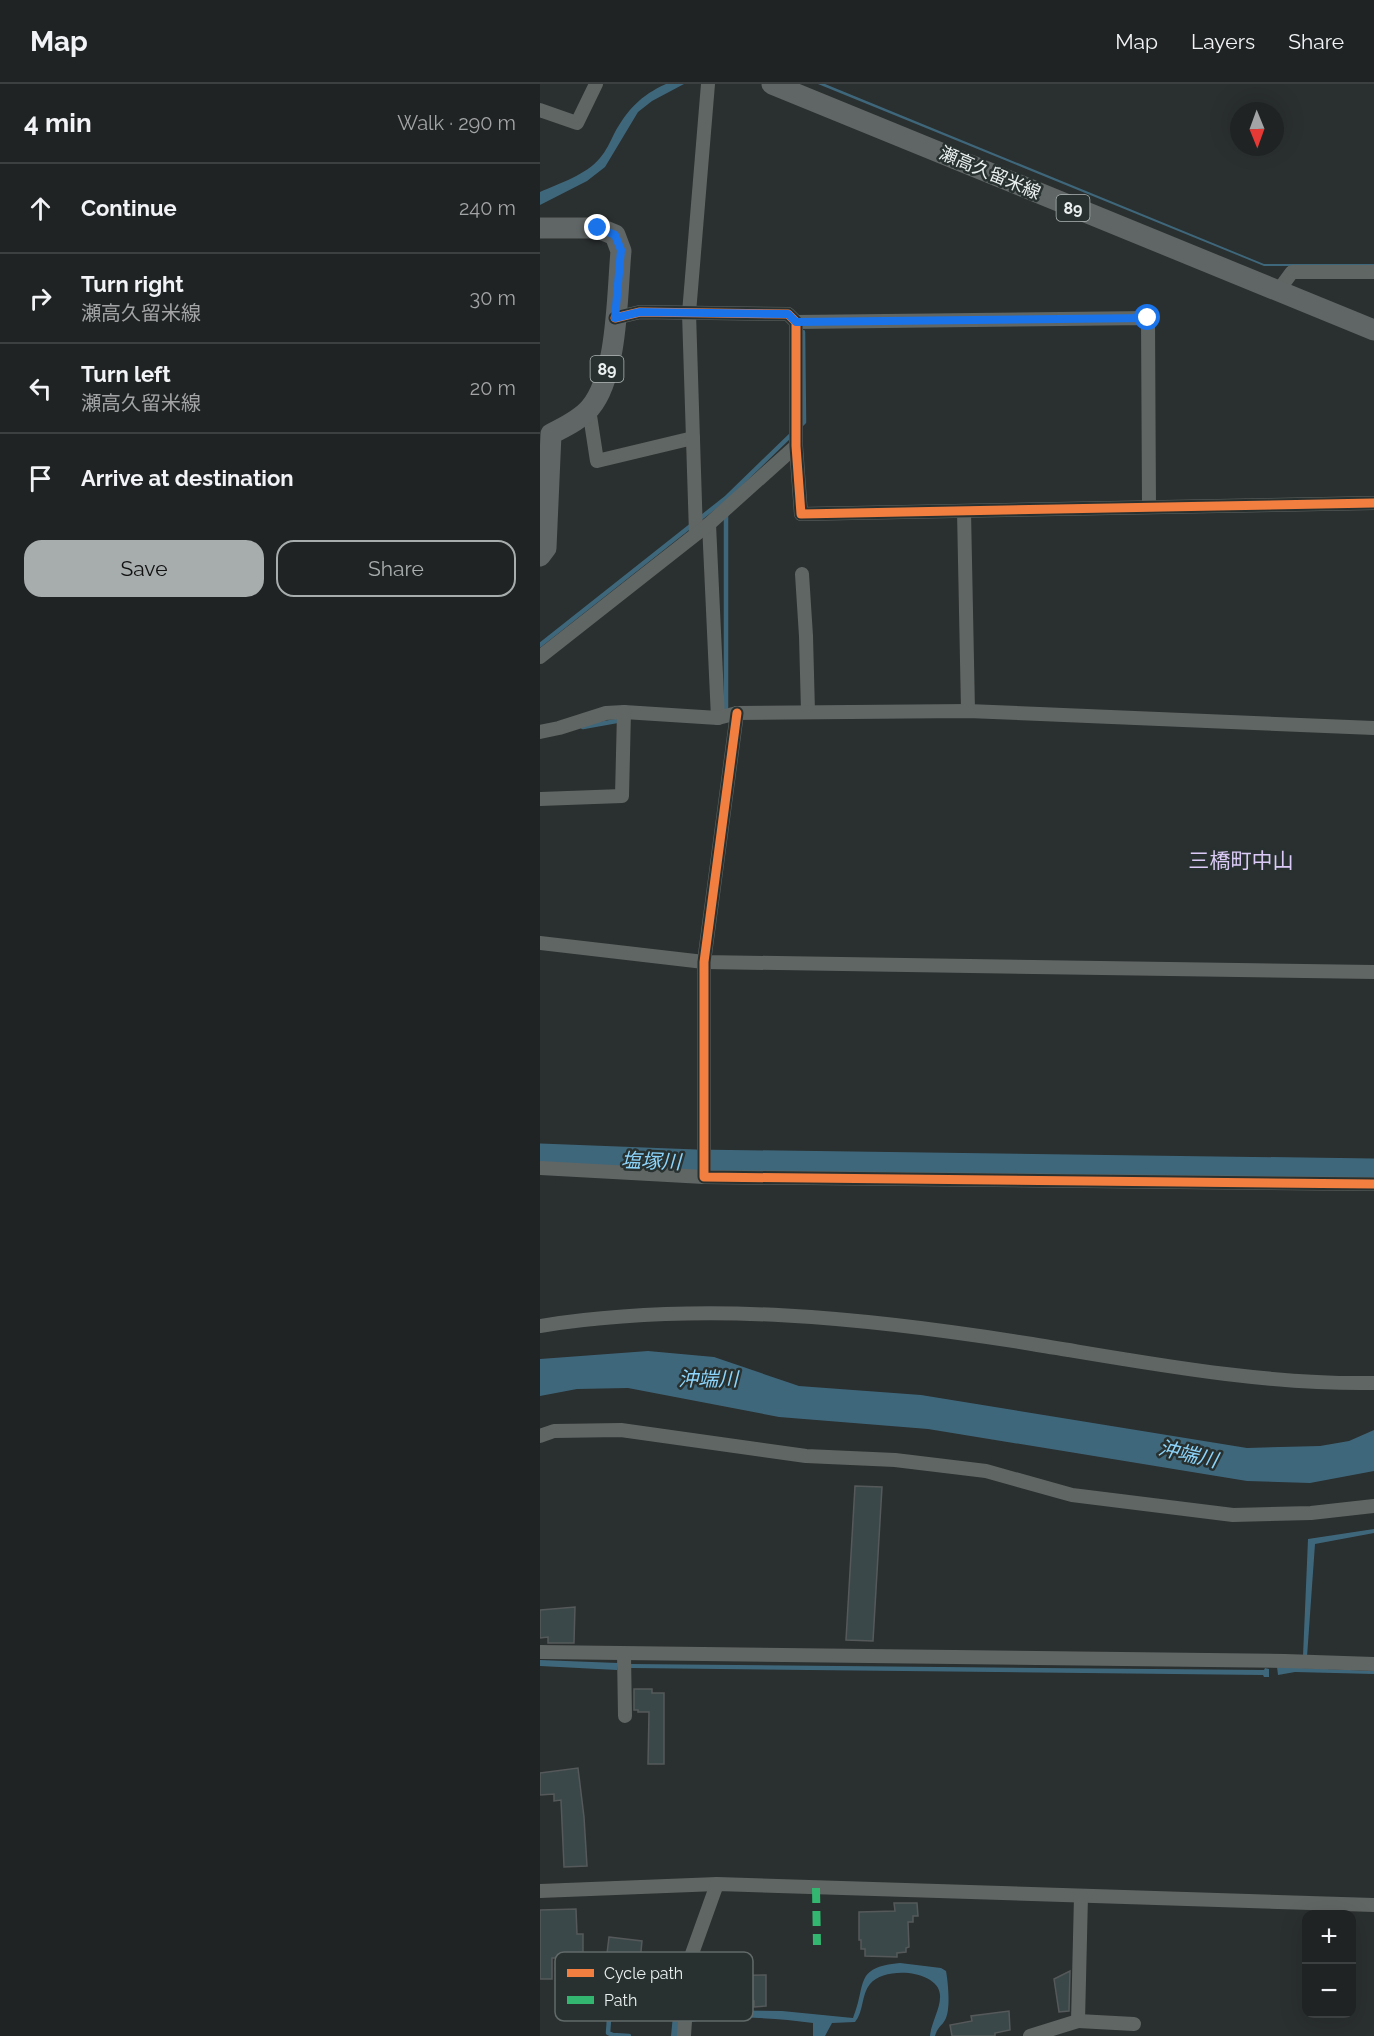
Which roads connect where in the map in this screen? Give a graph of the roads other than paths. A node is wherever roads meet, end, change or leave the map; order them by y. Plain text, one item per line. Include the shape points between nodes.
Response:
1 (596, 84) edge
2 (708, 84) edge
3 (772, 84) edge
4 (540, 110) edge
5 (540, 228) edge
6 (1374, 272) edge
7 (1278, 291) junction
8 (689, 313) junction
9 (615, 318) junction
10 (796, 322) junction
11 (1374, 330) edge
12 (589, 409) junction
13 (693, 438) junction
14 (796, 446) junction
15 (1374, 503) edge
16 (1149, 507) junction
17 (964, 511) junction
18 (709, 524) junction
19 (696, 534) junction
20 (540, 556) edge
21 (802, 574) dead end
22 (540, 657) edge
23 (968, 711) junction
24 (624, 712) junction
25 (808, 712) junction
26 (737, 713) junction
27 (718, 718) junction
28 (1374, 728) edge
29 (540, 732) edge
30 (540, 799) edge
31 (540, 943) edge
32 (704, 962) junction
33 (1374, 972) edge
34 (540, 1168) edge
35 (704, 1177) junction
36 (1374, 1184) edge
37 (540, 1326) edge
38 (1374, 1383) edge
39 (540, 1436) edge
40 (1374, 1506) edge
41 (540, 1652) edge
42 (624, 1654) junction
43 (1374, 1664) edge
44 (625, 1716) dead end
45 (717, 1884) junction
46 (540, 1891) edge
47 (1081, 1896) junction
48 (1374, 1905) edge
49 (693, 1952) edge
50 (685, 2021) edge
51 (1078, 2021) junction
52 (1134, 2024) dead end
53 (684, 2036) edge
54 (1030, 2036) edge

1 - 4 street via 577,123
2 - 8 street
3 - 7 main road, 瀬高久留米線 / 89
5 - 9 main road, 89 via 598,228 615,235 621,250
6 - 7 street via 1292,272
7 - 11 main road, 瀬高久留米線 / 89
8 - 9 street via 640,312
8 - 10 street via 788,314
8 - 13 street
9 - 12 main road, 89 via 612,355
10 - 14 street
10 - 16 street via 1148,318
12 - 13 street via 597,461
12 - 20 main road, 89 via 551,434 546,548
13 - 19 street
14 - 17 street via 801,514
14 - 18 street
15 - 16 street
16 - 17 street
17 - 23 street
18 - 19 street
18 - 27 street
19 - 22 street
21 - 25 street
23 - 25 street
23 - 28 street
24 - 27 street
24 - 29 street via 606,713
24 - 30 street via 622,796
25 - 26 street
26 - 27 street
26 - 32 street
31 - 32 street
32 - 33 street
32 - 35 street
34 - 35 street
35 - 36 street
37 - 38 street via 592,1318 766,1314 946,1331 1246,1376
39 - 40 street via 554,1431 621,1430 806,1456 895,1460 986,1472 1072,1495 1233,1515
41 - 42 street
42 - 43 street
42 - 44 street
45 - 46 street
45 - 47 street
45 - 49 street
47 - 48 street
47 - 51 street
50 - 53 street
51 - 52 street
51 - 54 street

